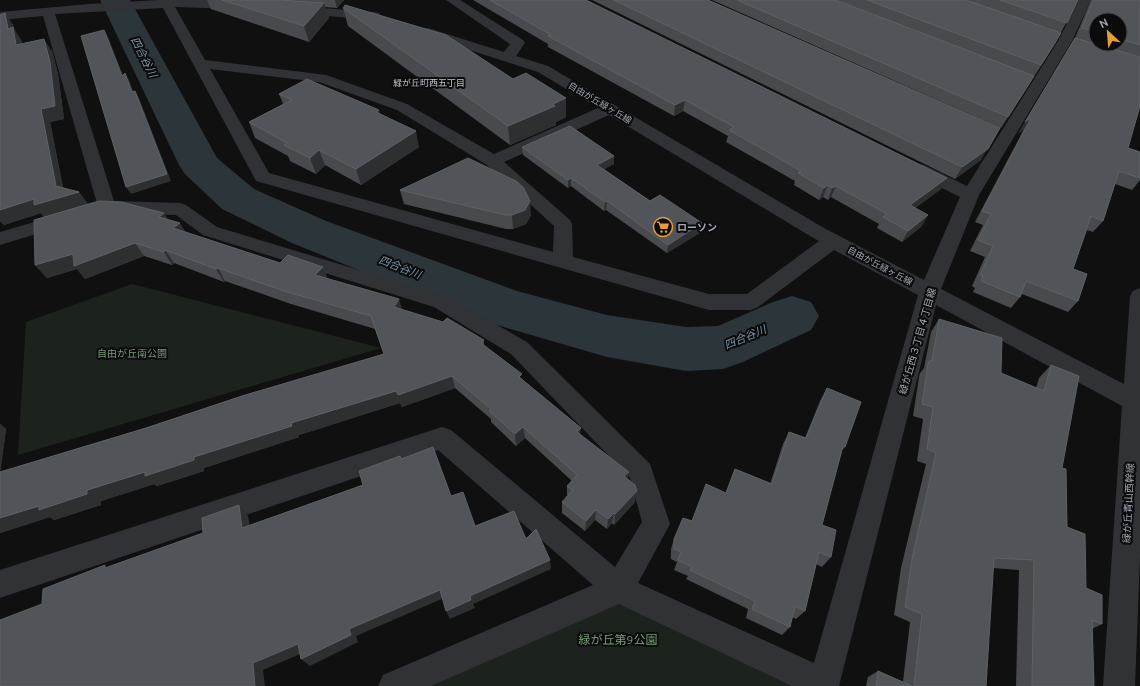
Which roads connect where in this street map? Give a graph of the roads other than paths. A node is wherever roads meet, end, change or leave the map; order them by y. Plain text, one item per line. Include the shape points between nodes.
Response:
1 (452, 0) edge
2 (161, 2) edge
3 (1080, 2) edge
4 (252, 6) edge
5 (284, 9) edge
6 (48, 11) junction
7 (0, 16) edge
8 (386, 19) edge
9 (417, 29) edge
10 (507, 58) junction
11 (200, 64) junction
12 (609, 108) junction
13 (493, 161) junction
14 (906, 163) edge
15 (970, 195) junction
16 (93, 211) junction
17 (0, 239) edge
18 (833, 241) junction
19 (563, 261) junction
20 (929, 292) junction
21 (1140, 296) edge
22 (1137, 402) edge
23 (0, 584) edge
24 (619, 589) junction
25 (823, 685) edge
26 (394, 686) edge
27 (1118, 686) edge

1 - 10 street via 518,43
2 - 4 street
2 - 6 street
2 - 11 street
3 - 15 street, 緑が丘西３丁目４丁目線 via 1065,41 1030,81 998,134
5 - 8 street via 352,9
6 - 7 street
6 - 16 street
9 - 10 street, 自由が丘緑ヶ丘線
10 - 12 street, 自由が丘緑ヶ丘線 via 543,69
11 - 13 street via 321,78 402,107
11 - 19 street via 262,176
12 - 13 street
12 - 18 street, 自由が丘緑ヶ丘線
13 - 19 street via 563,224
14 - 15 street
15 - 20 street, 緑が丘西３丁目４丁目線
16 - 17 street
16 - 24 street via 180,209 210,231 441,302 519,348 641,472 656,524
18 - 19 street via 751,302 709,302
18 - 20 street, 自由が丘緑ヶ丘線
20 - 22 street, 自由が丘緑ヶ丘線
20 - 25 street, 緑が丘西３丁目４丁目線
21 - 22 street, 緑が丘青山西幹線
22 - 27 street, 緑が丘青山西幹線
23 - 24 street via 442,438
24 - 25 street
24 - 26 street

